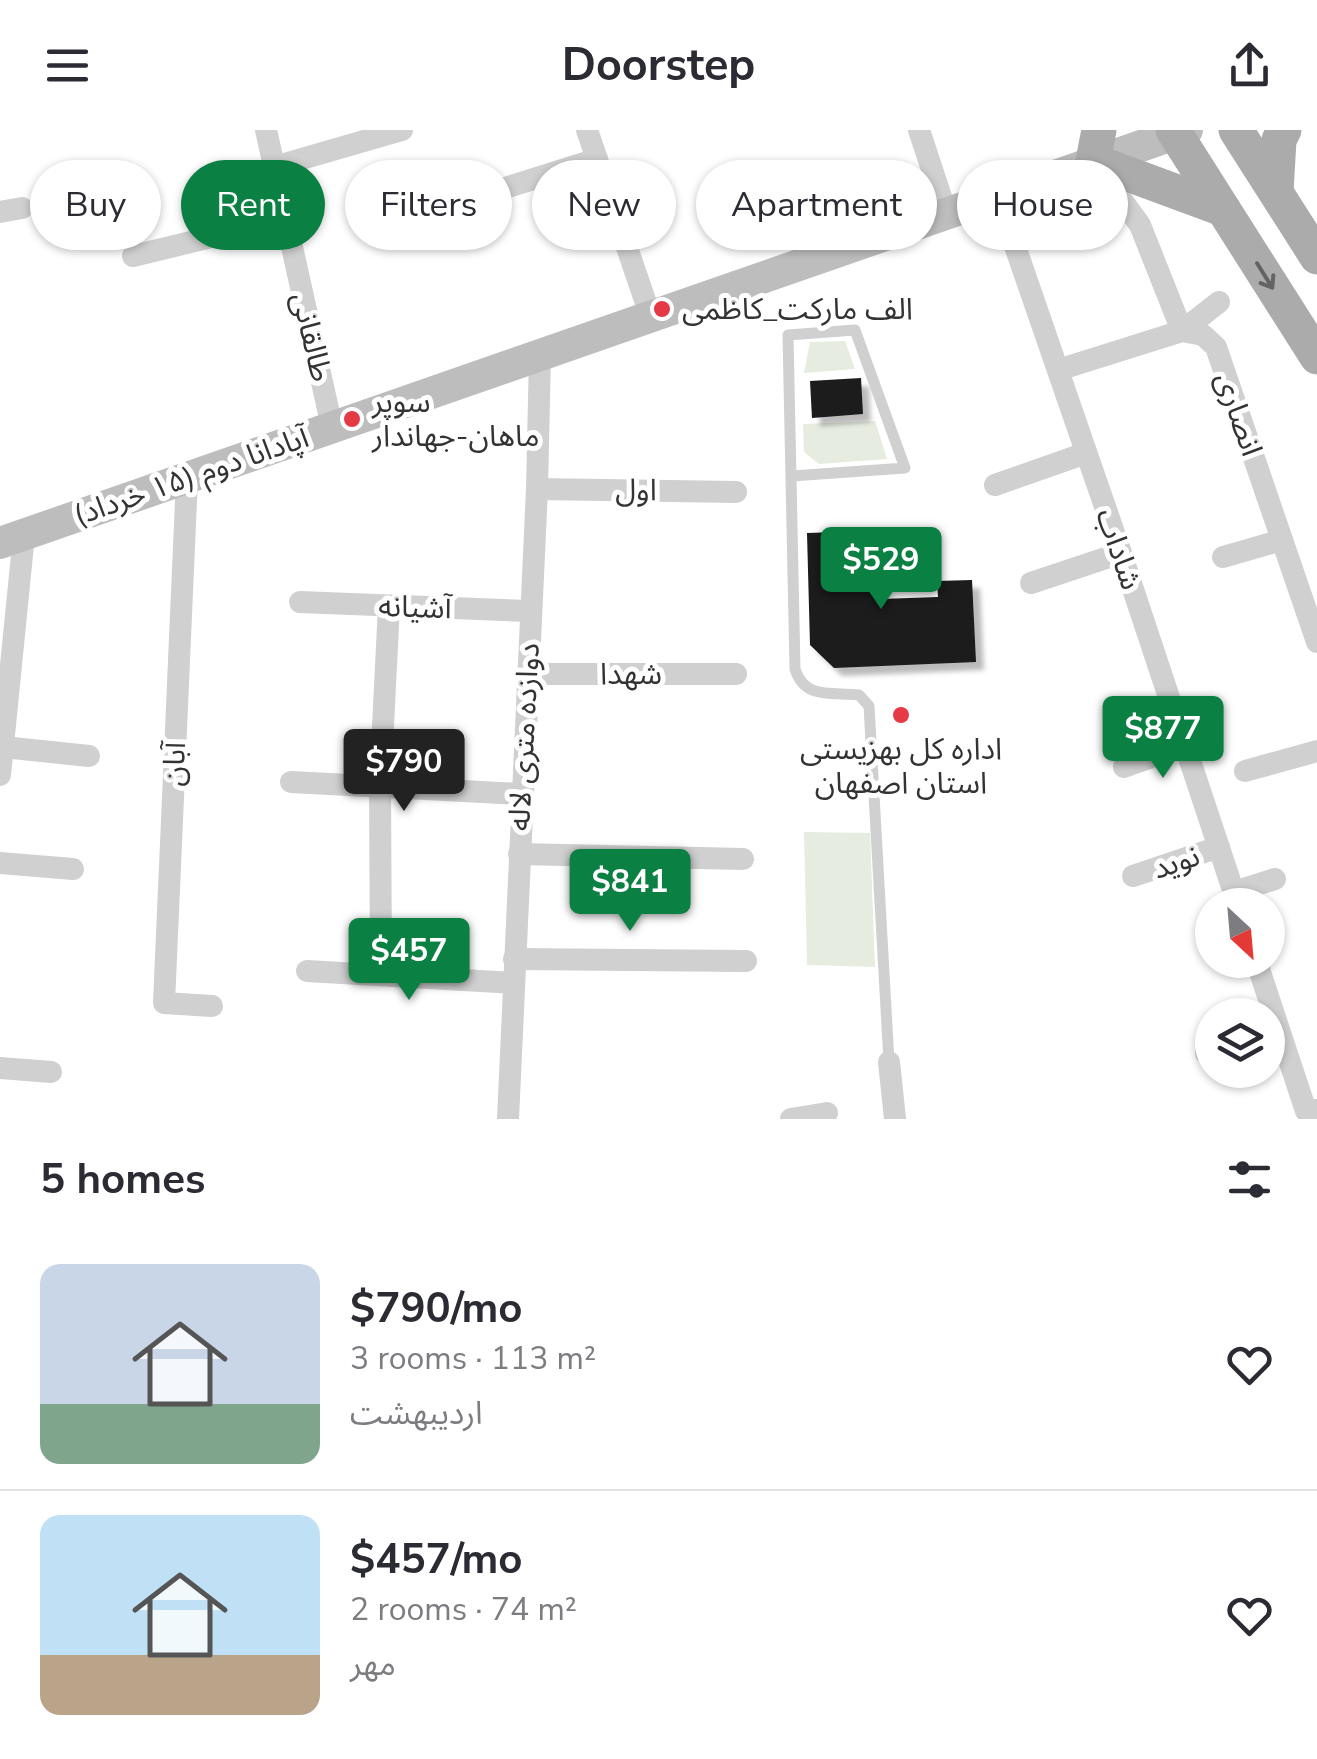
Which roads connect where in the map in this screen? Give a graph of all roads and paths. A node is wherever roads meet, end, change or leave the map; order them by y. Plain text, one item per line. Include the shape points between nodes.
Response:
1 (266, 130) edge
2 (402, 130) edge
3 (587, 130) edge
4 (919, 130) edge
5 (1236, 130) edge
6 (1284, 130) edge
7 (1179, 131) edge
8 (1096, 146) edge
9 (597, 158) junction
10 (272, 160) edge
11 (298, 160) edge
12 (1067, 160) edge
13 (512, 185) edge
14 (1276, 192) junction
15 (957, 208) edge
16 (1223, 208) junction
17 (946, 212) junction
18 (181, 244) edge
19 (293, 250) edge
20 (1016, 250) edge
21 (132, 256) dead end
22 (1317, 257) edge
23 (1219, 302) dead end
24 (650, 315) junction
25 (1182, 330) junction
26 (540, 354) junction
27 (1317, 357) edge
28 (1058, 370) junction
29 (332, 426) junction
30 (1086, 453) junction
31 (792, 476) junction
32 (187, 478) junction
33 (994, 485) dead end
34 (536, 489) junction
35 (736, 492) dead end
36 (12, 539) edge
37 (1282, 540) junction
38 (1121, 552) junction
39 (1223, 557) dead end
40 (1032, 584) dead end
41 (300, 602) dead end
42 (389, 606) junction
43 (530, 611) junction
44 (1317, 642) edge
45 (526, 674) junction
46 (736, 674) dead end
47 (1185, 745) junction
48 (3, 747) junction
49 (1317, 751) edge
50 (89, 756) dead end
51 (1124, 766) dead end
52 (1245, 771) dead end
53 (0, 775) edge
54 (291, 782) dead end
55 (380, 786) junction
56 (521, 794) junction
57 (1218, 847) junction
58 (518, 854) junction
59 (743, 859) dead end
60 (0, 863) edge
61 (72, 869) dead end
62 (1132, 876) dead end
63 (1275, 880) dead end
64 (1232, 888) edge
65 (1258, 888) edge
66 (514, 959) junction
67 (746, 961) dead end
68 (307, 971) dead end
69 (381, 976) junction
70 (513, 983) junction
71 (212, 1006) dead end
72 (1285, 1059) edge
73 (889, 1062) joint
74 (0, 1068) edge
75 (51, 1072) dead end
76 (1317, 1110) edge
77 (827, 1113) dead end
78 (508, 1119) edge
79 (791, 1119) edge
80 (895, 1119) edge

1 - 10 street, طالقانی
2 - 11 street
3 - 9 street
4 - 17 street
5 - 14 main road
6 - 14 main road
7 - 8 main road, آپادانا دوم (۱۵ خرداد)
7 - 16 main road
8 - 12 main road, آپادانا دوم (۱۵ خرداد)
8 - 16 main road via 1129,172
8 - 25 street via 1140,225
9 - 13 street
9 - 24 street
14 - 22 main road
15 - 17 main road, آپادانا دوم (۱۵ خرداد)
16 -> 27 main road
17 - 24 main road, آپادانا دوم (۱۵ خرداد)
18 - 21 street
19 - 29 street, طالقانی
20 - 28 street, شاداب
23 - 25 street
24 - 26 main road, آپادانا دوم (۱۵ خرداد)
25 - 28 street
25 - 37 street, انصاری via 1204,335 1216,347
26 - 29 main road, آپادانا دوم (۱۵ خرداد)
26 - 34 street, دوازده متری لاله
28 - 30 street, شاداب
29 - 32 main road, آپادانا دوم (۱۵ خرداد)
30 - 33 street
30 - 38 street, شاداب
31 - 31 lane via 788,335 855,330 905,468
31 - 73 lane via 798,678 810,691 858,695 870,706
32 - 36 main road, آپادانا دوم (۱۵ خرداد)
32 - 71 street, آبان via 164,1002
34 - 35 street, اول
34 - 43 street, دوازده متری لاله
36 - 48 street
37 - 39 street
37 - 44 street, انصاری
38 - 40 street
38 - 47 street, شاداب
41 - 42 street, آشیانه
42 - 43 street, آشیانه
42 - 55 street
43 - 45 street, دوازده متری لاله
45 - 46 street, شهدا
45 - 56 street, دوازده متری لاله
47 - 51 street
47 - 57 street, شاداب
48 - 50 street
48 - 53 street
49 - 52 street
54 - 55 street
55 - 56 street
55 - 69 street
56 - 58 street, دوازده متری لاله
57 - 62 street, نوید
57 - 64 street, شاداب
58 - 59 street
58 - 66 street, دوازده متری لاله
60 - 61 street
63 - 65 street
66 - 67 street
66 - 70 street, دوازده متری لاله
68 - 69 street
69 - 70 street
70 - 78 street, دوازده متری لاله
72 - 76 street via 1306,1110
73 - 80 street
74 - 75 street
77 - 79 street

